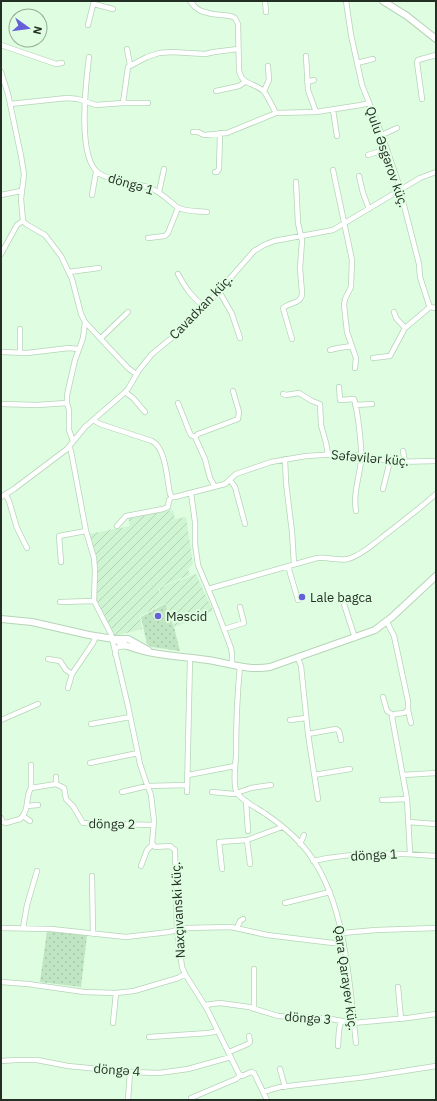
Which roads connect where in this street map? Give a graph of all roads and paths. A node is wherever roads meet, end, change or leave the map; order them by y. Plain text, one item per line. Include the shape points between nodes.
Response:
1 (190, 1) edge
2 (265, 1) edge
3 (346, 1) edge
4 (386, 2) edge
5 (94, 3) edge
6 (113, 9) dead end
7 (266, 12) dead end
8 (88, 25) dead end
9 (436, 39) edge
10 (1, 45) edge
11 (127, 49) dead end
12 (238, 49) junction
13 (436, 55) edge
14 (306, 56) dead end
15 (89, 57) dead end
16 (373, 59) dead end
17 (62, 62) dead end
18 (357, 63) junction
19 (130, 65) junction
20 (268, 66) dead end
21 (1, 72) edge
22 (314, 80) dead end
23 (246, 82) junction
24 (306, 82) junction
25 (216, 91) dead end
26 (264, 92) junction
27 (422, 99) dead end
28 (84, 101) junction
29 (122, 103) junction
30 (148, 103) dead end
31 (369, 103) junction
32 (10, 104) junction
33 (334, 110) junction
34 (316, 112) junction
35 (276, 113) junction
36 (397, 128) dead end
37 (193, 132) dead end
38 (220, 133) junction
39 (382, 135) junction
40 (337, 136) dead end
41 (387, 149) junction
42 (368, 154) dead end
43 (164, 169) dead end
44 (333, 170) dead end
45 (96, 172) junction
46 (215, 172) dead end
47 (436, 172) edge
48 (359, 176) dead end
49 (296, 182) dead end
50 (401, 190) junction
51 (21, 191) junction
52 (159, 192) junction
53 (1, 195) edge
54 (92, 195) dead end
55 (178, 208) junction
56 (370, 209) junction
57 (207, 212) dead end
58 (23, 221) junction
59 (345, 223) junction
60 (301, 237) junction
61 (148, 238) dead end
62 (1, 254) edge
63 (99, 268) dead end
64 (69, 272) junction
65 (178, 274) dead end
66 (219, 291) junction
67 (205, 307) junction
68 (430, 307) junction
69 (436, 308) edge
70 (128, 312) dead end
71 (394, 312) dead end
72 (85, 322) junction
73 (405, 328) junction
74 (20, 329) dead end
75 (101, 338) junction
76 (240, 338) dead end
77 (292, 339) dead end
78 (352, 346) junction
79 (78, 349) junction
80 (330, 350) dead end
81 (2, 352) edge
82 (20, 353) junction
83 (373, 358) dead end
84 (355, 368) dead end
85 (136, 374) junction
86 (339, 387) dead end
87 (232, 391) dead end
88 (125, 392) junction
89 (283, 394) dead end
90 (67, 403) junction
91 (178, 403) dead end
92 (1, 404) edge
93 (372, 404) dead end
94 (355, 405) junction
95 (145, 412) dead end
96 (93, 420) junction
97 (195, 437) junction
98 (73, 441) junction
99 (68, 447) junction
100 (403, 451) dead end
101 (328, 454) junction
102 (361, 456) junction
103 (285, 459) junction
104 (390, 461) junction
105 (436, 461) edge
106 (405, 462) junction
107 (230, 480) junction
108 (215, 487) junction
109 (383, 489) dead end
110 (192, 493) junction
111 (436, 494) edge
112 (6, 495) junction
113 (1, 497) edge
114 (172, 497) junction
115 (356, 511) dead end
116 (245, 524) dead end
117 (118, 526) dead end
118 (86, 531) junction
119 (27, 548) dead end
120 (61, 562) dead end
121 (294, 564) junction
122 (288, 566) junction
123 (436, 576) edge
124 (208, 589) junction
125 (298, 600) dead end
126 (94, 601) junction
127 (343, 601) dead end
128 (60, 602) dead end
129 (240, 607) dead end
130 (1, 619) edge
131 (387, 622) junction
132 (224, 629) junction
133 (96, 636) junction
134 (113, 638) junction
135 (355, 638) junction
136 (128, 643) junction
137 (115, 655) junction
138 (190, 658) junction
139 (298, 658) junction
140 (48, 660) dead end
141 (232, 664) junction
142 (240, 666) junction
143 (72, 674) junction
144 (68, 688) dead end
145 (383, 697) dead end
146 (38, 704) dead end
147 (408, 710) junction
148 (393, 715) junction
149 (130, 717) junction
150 (306, 718) junction
151 (1, 720) edge
152 (290, 720) dead end
153 (92, 724) dead end
154 (411, 724) dead end
155 (308, 734) junction
156 (341, 740) dead end
157 (138, 753) junction
158 (90, 764) dead end
159 (31, 765) dead end
160 (235, 766) junction
161 (350, 769) dead end
162 (436, 773) edge
163 (188, 775) junction
164 (314, 775) junction
165 (403, 775) junction
166 (56, 777) dead end
167 (56, 784) junction
168 (187, 785) junction
169 (271, 785) dead end
170 (147, 786) junction
171 (31, 788) junction
172 (122, 792) dead end
173 (187, 792) dead end
174 (212, 792) dead end
175 (237, 793) junction
176 (318, 799) dead end
177 (407, 799) junction
178 (382, 800) dead end
179 (246, 801) junction
180 (27, 806) junction
181 (38, 806) dead end
182 (23, 816) junction
183 (2, 821) edge
184 (30, 821) dead end
185 (408, 822) junction
186 (436, 824) edge
187 (153, 825) junction
188 (282, 827) junction
189 (248, 830) dead end
190 (304, 835) dead end
191 (247, 840) junction
192 (152, 844) junction
193 (300, 844) junction
194 (410, 853) junction
195 (436, 856) edge
196 (313, 862) junction
197 (250, 864) dead end
198 (141, 866) dead end
199 (222, 869) dead end
200 (37, 871) dead end
201 (92, 876) dead end
202 (330, 892) junction
203 (285, 903) dead end
204 (243, 919) dead end
205 (1, 928) edge
206 (23, 928) junction
207 (237, 928) junction
208 (436, 928) edge
209 (177, 930) junction
210 (342, 933) junction
211 (93, 934) junction
212 (343, 943) junction
213 (254, 969) dead end
214 (185, 974) junction
215 (1, 982) edge
216 (398, 987) dead end
217 (116, 993) junction
218 (205, 1005) junction
219 (254, 1009) junction
220 (436, 1014) edge
221 (402, 1019) junction
222 (341, 1021) junction
223 (114, 1023) dead end
224 (354, 1023) junction
225 (218, 1031) junction
226 (249, 1036) dead end
227 (149, 1037) dead end
228 (356, 1043) dead end
229 (338, 1046) dead end
230 (230, 1055) junction
231 (1, 1061) edge
232 (436, 1066) edge
233 (280, 1069) dead end
234 (130, 1072) junction
235 (241, 1075) junction
236 (285, 1087) junction
237 (263, 1092) junction
238 (191, 1098) dead end
239 (128, 1100) edge
240 (267, 1100) edge

1 - 12 street via 194,7 206,13 235,18 238,24
2 - 7 street
3 - 18 street, Qulu Əsgərov küç.
4 - 9 street
5 - 6 street
5 - 8 street
10 - 17 street via 56,64
11 - 19 street
12 - 19 street via 206,54 159,53
12 - 23 street via 239,74
13 - 27 street via 417,62
14 - 24 street
15 - 28 street, döngə 1
16 - 18 street
18 - 31 street, Qulu Əsgərov küç.
19 - 29 street
20 - 26 street via 269,80
21 - 32 street
22 - 24 street
23 - 25 street
23 - 26 street
24 - 34 street
26 - 35 street
28 - 29 street via 102,106
28 - 32 street via 61,98
28 - 45 street, döngə 1 via 86,147 91,165
29 - 30 street
31 - 33 street
31 - 39 street, Qulu Əsgərov küç.
32 - 51 street via 24,174
33 - 34 street
33 - 40 street
34 - 35 street
35 - 38 street via 231,132
36 - 39 street
37 - 38 street via 204,135
38 - 46 street via 219,169
39 - 41 street, Qulu Əsgərov küç.
41 - 42 street
41 - 50 street, Qulu Əsgərov küç.
43 - 52 street
44 - 59 street
45 - 52 street, döngə 1
45 - 54 street
47 - 50 street, Cavadxan küç.
48 - 56 street
49 - 60 street
50 - 56 street, Cavadxan küç.
50 - 68 street, Qulu Əsgərov küç. via 420,277
51 - 53 street
51 - 58 street
52 - 55 street, döngə 1
55 - 57 street
55 - 61 street via 168,233 165,236
56 - 59 street, Cavadxan küç.
58 - 62 street via 17,225
58 - 64 street via 45,235 62,256
59 - 60 street, Cavadxan küç. via 328,232
59 - 78 street via 352,273 351,287 344,305
60 - 66 street, Cavadxan küç. via 258,248
60 - 77 street via 302,297 283,308
63 - 64 street
64 - 72 street
65 - 67 street via 193,297
66 - 67 street, Cavadxan küç.
66 - 76 street via 232,314
67 - 85 street, Cavadxan küç. via 178,334 156,351
68 - 69 street
68 - 73 street
70 - 75 street
71 - 73 street
72 - 75 street
72 - 79 street via 83,338
73 - 83 street via 390,356
74 - 82 street
75 - 85 street
78 - 80 street
78 - 84 street via 356,358
79 - 82 street
79 - 90 street
81 - 82 street
85 - 88 street, Cavadxan küç.
86 - 94 street via 340,400 354,399
87 - 97 street via 239,412 238,419
88 - 95 street
88 - 96 street, Cavadxan küç.
89 - 101 street via 299,392 320,404 321,425
90 - 92 street
90 - 98 street via 69,430
91 - 97 street via 189,431
93 - 94 street
94 - 102 street
96 - 98 street, Cavadxan küç.
96 - 114 street via 157,444
97 - 108 street
98 - 99 street, Cavadxan küç.
99 - 112 street, Cavadxan küç.
99 - 118 street via 71,451
100 - 106 street
101 - 102 street, Səfəvilər küç.
101 - 103 street, Səfəvilər küç.
102 - 104 street, Səfəvilər küç.
102 - 115 street via 355,496
103 - 107 street, Səfəvilər küç. via 241,472
103 - 121 street
104 - 106 street, Səfəvilər küç.
104 - 109 street
105 - 106 street, Səfəvilər küç.
107 - 108 street, Səfəvilər küç.
107 - 116 street via 235,487
108 - 110 street, Səfəvilər küç.
110 - 114 street, Səfəvilər küç.
110 - 124 street via 196,555
111 - 121 street via 352,558 317,558
112 - 113 street, Cavadxan küç.
112 - 119 street
114 - 117 street via 168,507 126,516
118 - 120 street via 59,536
118 - 126 street via 95,564
121 - 122 street
122 - 124 street
122 - 125 street
123 - 131 street
124 - 132 street
126 - 128 street
126 - 134 street
127 - 135 street
129 - 132 street via 244,623
130 - 133 street via 32,622
131 - 135 street
131 - 147 street via 394,636
132 - 141 street via 231,648
133 - 134 street
133 - 143 street
134 - 136 street
134 - 137 street
135 - 139 street
136 - 137 street via 118,647
136 - 138 street via 152,652
137 - 149 street
138 - 141 street
138 - 163 street
139 - 142 street via 265,668
139 - 150 street
140 - 143 street via 60,661
141 - 142 street
142 - 160 street
143 - 144 street
145 - 148 street via 387,710
146 - 151 street
147 - 148 street
147 - 154 street
148 - 165 street
149 - 153 street
149 - 157 street
150 - 152 street
150 - 155 street
155 - 156 street via 336,729
155 - 164 street
157 - 158 street
157 - 170 street
159 - 171 street
160 - 163 street
160 - 175 street
161 - 164 street
162 - 165 street
163 - 168 street
164 - 176 street
165 - 177 street
166 - 167 street
167 - 171 street
167 - 187 street, döngə 2 via 64,788 66,799 83,823
168 - 170 street
168 - 173 street
169 - 175 street
170 - 172 street
170 - 187 street via 152,795
171 - 180 street
174 - 175 street
175 - 179 street, Qara Qarayev küç.
177 - 178 street
177 - 185 street
179 - 188 street, Qara Qarayev küç.
179 - 189 street
180 - 181 street
180 - 182 street
182 - 183 street via 17,820
182 - 184 street
185 - 186 street
185 - 194 street
187 - 192 street
188 - 191 street
188 - 193 street, Qara Qarayev küç.
190 - 193 street
191 - 197 street
191 - 199 street via 219,842
192 - 198 street
192 - 209 street, Naxçıvanski küç. via 157,848 172,847 175,850
193 - 196 street, Qara Qarayev küç.
194 - 195 street, döngə 1
194 - 196 street, döngə 1 via 360,855
196 - 202 street, Qara Qarayev küç.
200 - 206 street
201 - 211 street
202 - 203 street
202 - 210 street, Qara Qarayev küç.
204 - 207 street
205 - 206 street
206 - 211 street
207 - 209 street
207 - 212 street via 266,935
208 - 210 street
209 - 211 street via 126,937
209 - 214 street, Naxçıvanski küç. via 180,960
210 - 212 street, Qara Qarayev küç.
212 - 224 street, Qara Qarayev küç.
213 - 219 street
214 - 217 street via 134,991
214 - 218 street, Naxçıvanski küç.
215 - 217 street via 84,992
216 - 221 street
217 - 223 street
218 - 219 street, döngə 3 via 220,1003
218 - 225 street, Naxçıvanski küç.
219 - 222 street, döngə 3 via 278,1016
220 - 221 street, döngə 3
221 - 224 street, döngə 3
222 - 224 street, döngə 3
222 - 229 street
224 - 228 street, Qara Qarayev küç.
225 - 227 street
225 - 230 street, Naxçıvanski küç.
226 - 230 street, döngə 4 via 248,1044
230 - 234 street, döngə 4 via 212,1063 183,1070 165,1073
230 - 235 street, Naxçıvanski küç.
231 - 234 street, döngə 4 via 37,1060
232 - 236 street
233 - 236 street
234 - 239 street
235 - 237 street via 254,1073
235 - 238 street
236 - 237 street
237 - 240 street

